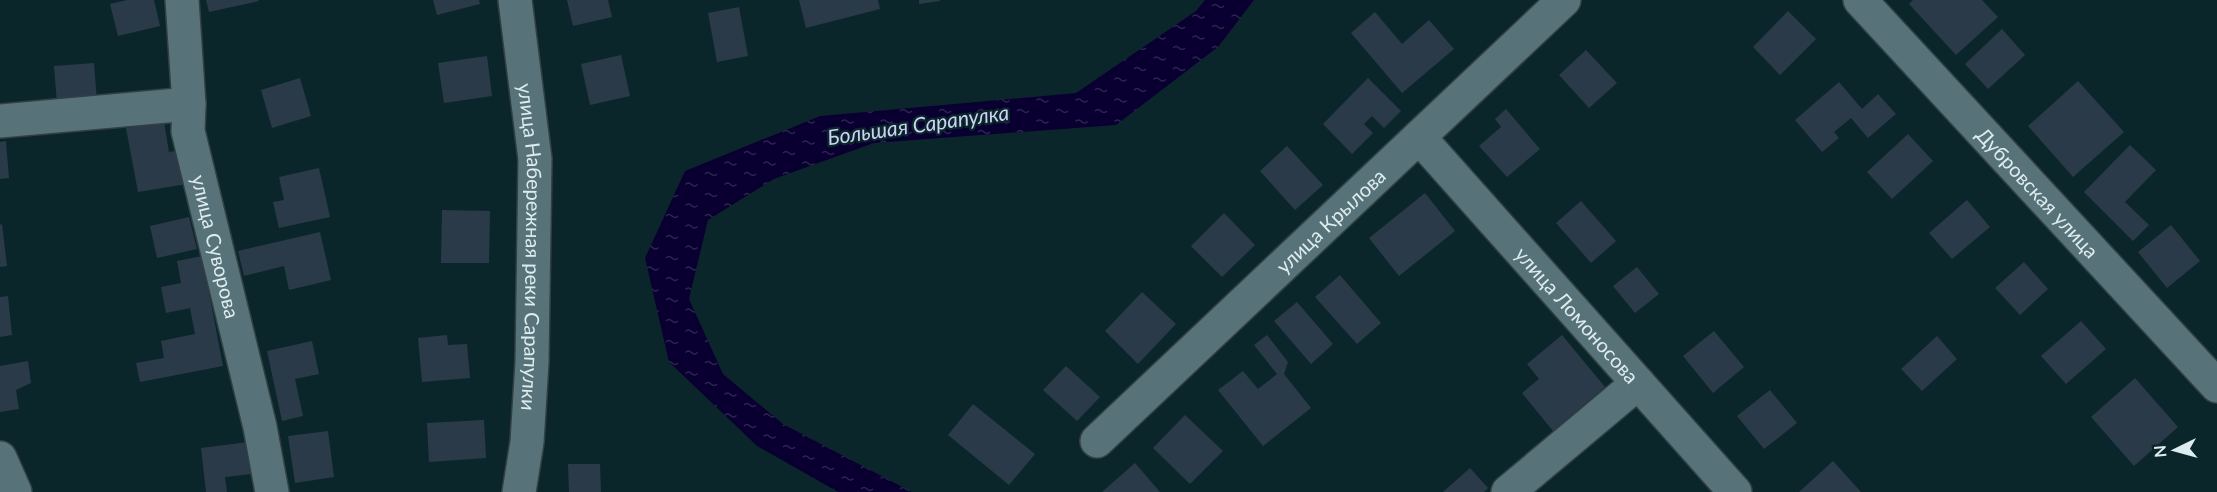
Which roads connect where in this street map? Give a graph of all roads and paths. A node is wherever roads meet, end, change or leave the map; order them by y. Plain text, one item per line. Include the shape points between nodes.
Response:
1 (182, 0) edge
2 (514, 0) edge
3 (1564, 0) edge
4 (1860, 0) edge
5 (189, 104) junction
6 (0, 121) edge
7 (1419, 137) junction
8 (1638, 383) junction
9 (2217, 386) edge
10 (1097, 441) dead end
11 (0, 458) edge
12 (15, 492) edge
13 (272, 492) edge
14 (519, 492) edge
15 (1508, 492) edge
16 (1735, 492) edge

1 - 5 street, улица Суворова
2 - 14 street, улица Набережная реки Сарапулки via 535,159 532,362
3 - 7 street, улица Крылова
4 - 9 street, Дубровская улица
5 - 6 street
5 - 13 street, улица Суворова via 188,131
7 - 8 street, улица Ломоносова
7 - 10 street, улица Крылова
8 - 15 street
8 - 16 street, улица Ломоносова
11 - 12 street

